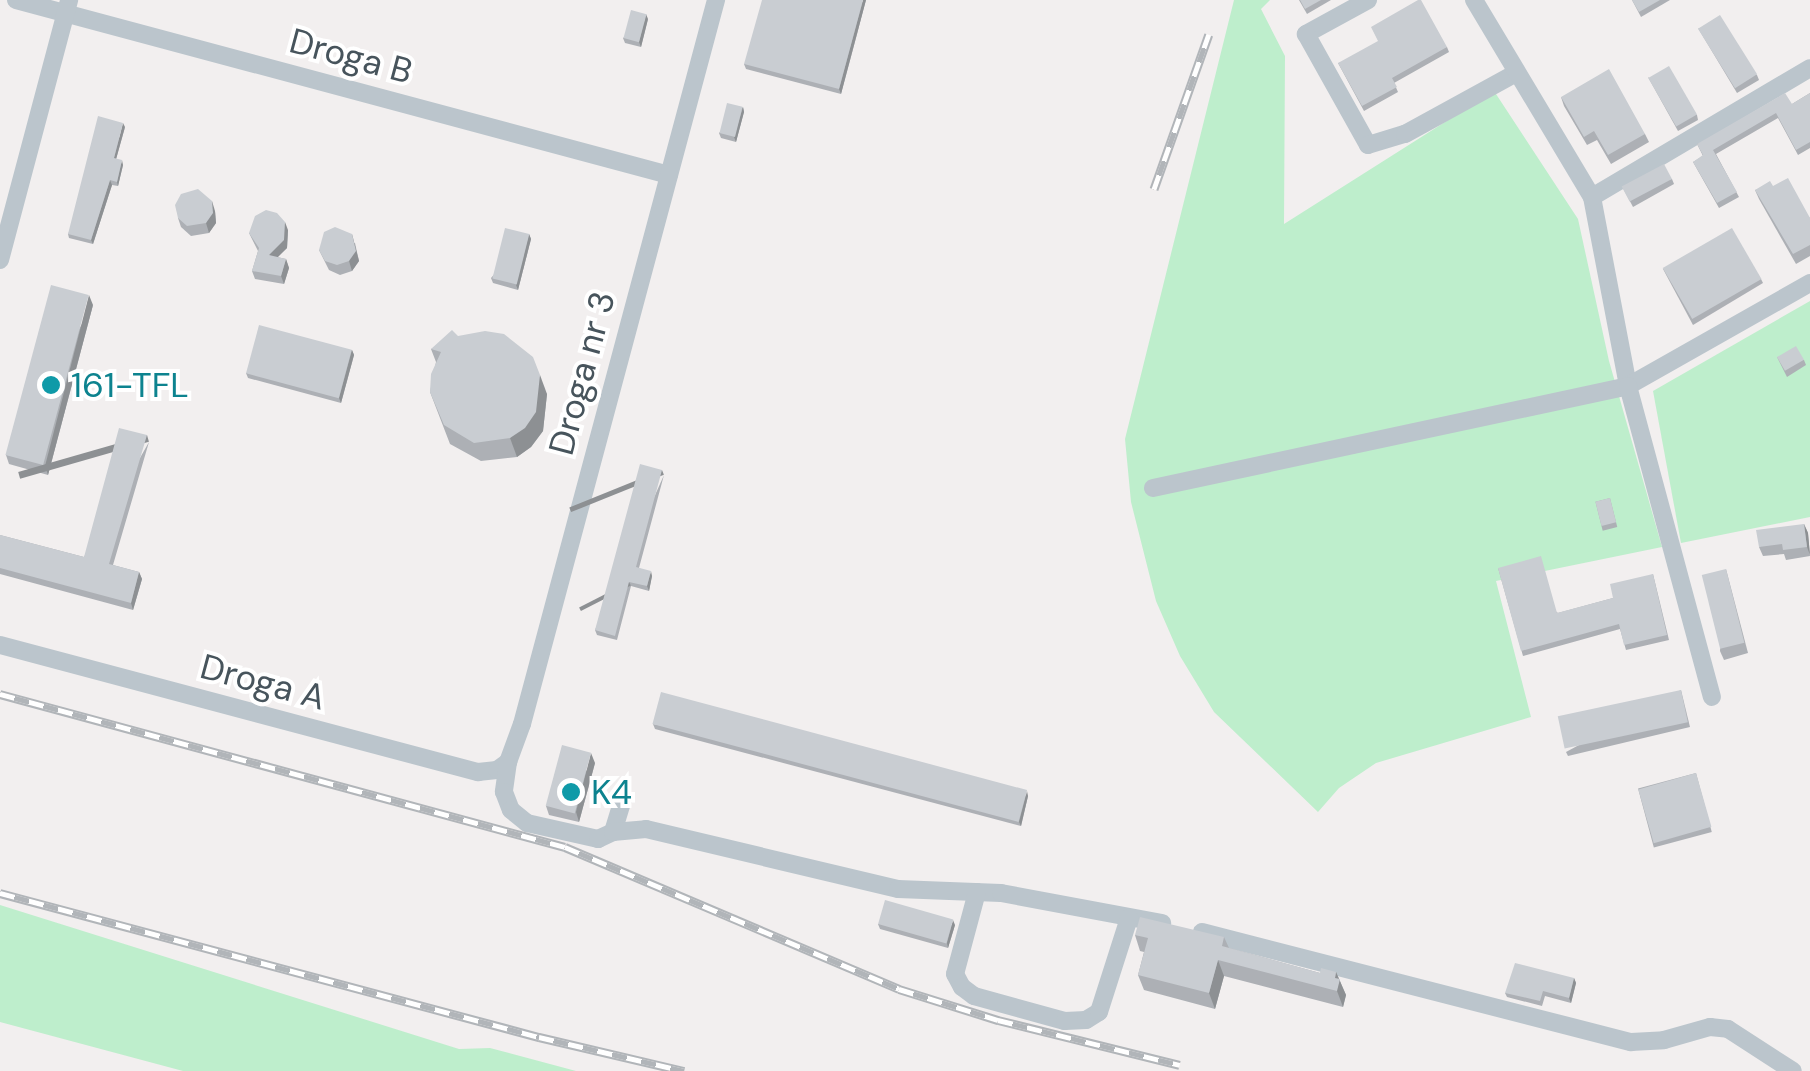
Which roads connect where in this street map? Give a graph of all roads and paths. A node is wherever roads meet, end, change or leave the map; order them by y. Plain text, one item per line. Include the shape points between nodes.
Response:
1 (16, 0) edge
2 (716, 0) edge
3 (1368, 0) edge
4 (1474, 0) edge
5 (67, 7) edge
6 (1810, 68) edge
7 (1516, 73) junction
8 (669, 175) junction
9 (1592, 197) junction
10 (1, 250) edge
11 (1810, 284) edge
12 (1628, 386) junction
13 (1153, 488) dead end
14 (0, 645) edge
15 (1712, 697) dead end
16 (508, 762) junction
17 (623, 800) dead end
18 (613, 832) junction
19 (977, 892) junction
20 (1129, 918) junction
21 (1793, 1071) edge

1 - 5 street, Droga B
2 - 8 street, Droga nr 3
3 - 7 street via 1306,34 1368,145 1405,134
4 - 7 street
5 - 8 street, Droga B
5 - 10 street
6 - 9 street
7 - 9 street
8 - 16 street, Droga nr 3
9 - 12 street
11 - 12 street
12 - 13 street
12 - 15 street
14 - 16 street, Droga A via 478,772
16 - 18 street via 504,792 527,822 598,839
17 - 18 street
18 - 19 street via 646,830 898,889
19 - 20 street
19 - 20 street via 955,974 962,987 1065,1021 1099,1012
20 - 21 street via 1267,946 1631,1042 1728,1028

